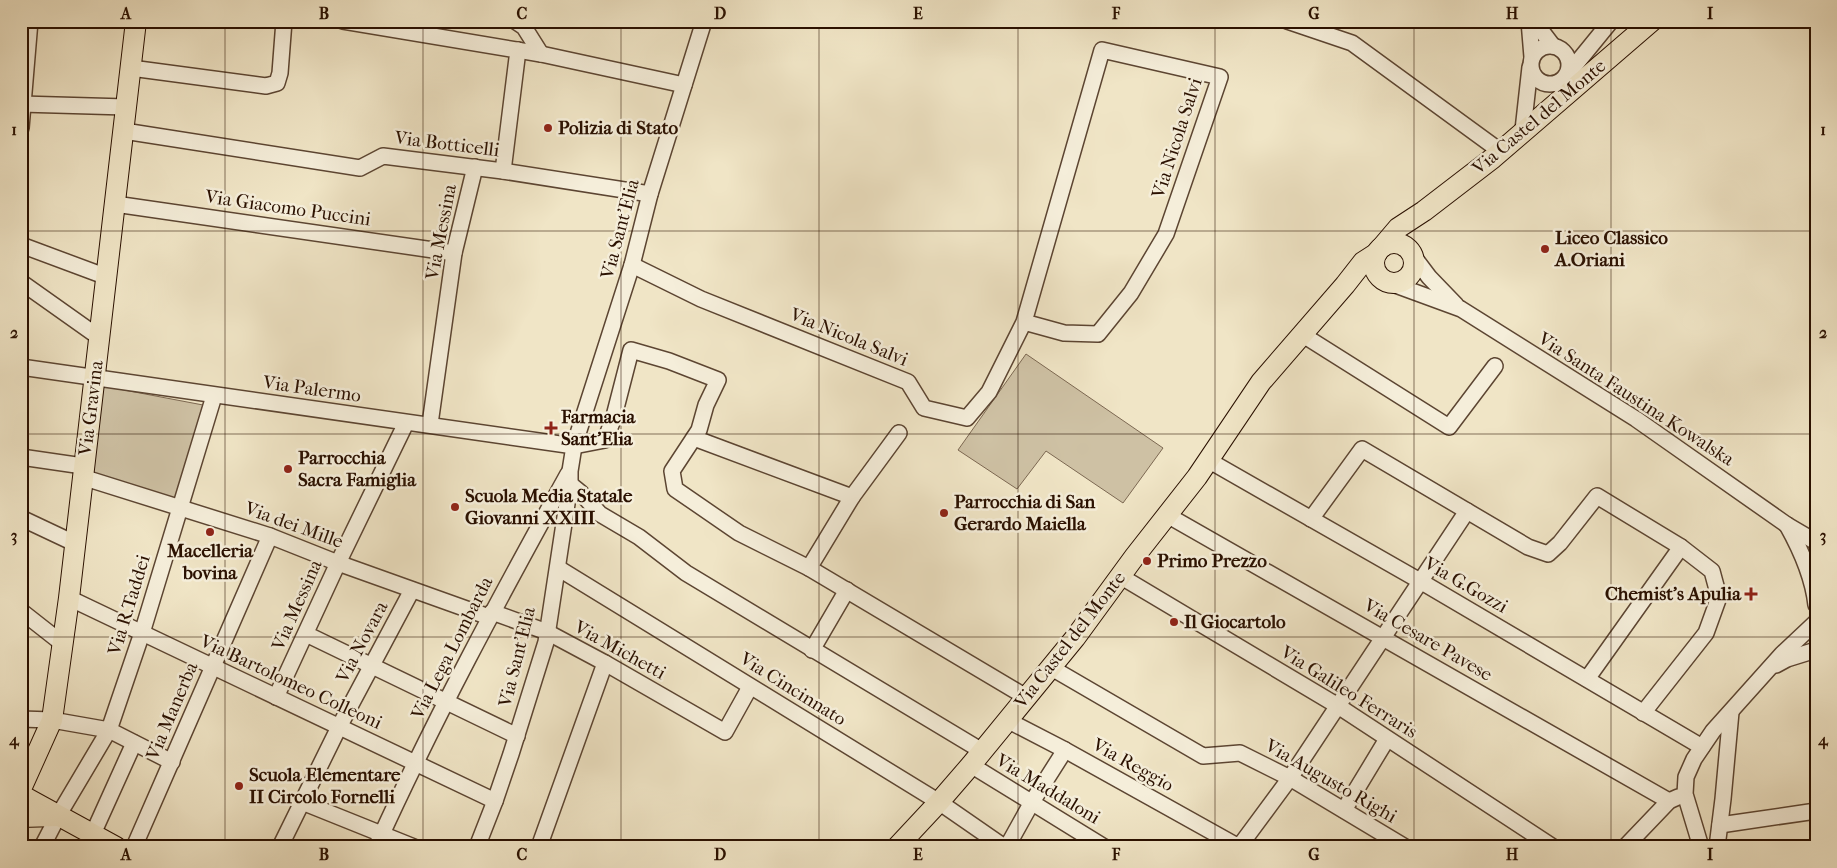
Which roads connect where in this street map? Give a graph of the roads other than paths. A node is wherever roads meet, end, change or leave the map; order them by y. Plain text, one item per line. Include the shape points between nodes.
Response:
1 (30, 21) edge
2 (136, 21) edge
3 (284, 21) edge
4 (343, 21) edge
5 (515, 21) edge
6 (704, 21) edge
7 (1287, 21) edge
8 (1529, 21) edge
9 (1534, 21) edge
10 (1611, 21) edge
11 (1652, 21) edge
12 (1553, 46) junction
13 (518, 50) junction
14 (541, 54) junction
15 (1531, 62) junction
16 (131, 68) junction
17 (1568, 82) junction
18 (684, 85) junction
19 (23, 104) edge
20 (126, 107) junction
21 (21, 128) edge
22 (124, 130) junction
23 (1523, 130) junction
24 (1500, 151) junction
25 (475, 167) junction
26 (502, 171) junction
27 (650, 194) junction
28 (115, 204) junction
29 (1424, 211) junction
30 (21, 245) edge
31 (1379, 250) junction
32 (454, 253) junction
33 (1411, 253) junction
34 (632, 265) junction
35 (107, 277) junction
36 (1386, 281) junction
37 (21, 282) edge
38 (1345, 285) junction
39 (1460, 309) junction
40 (1024, 322) junction
41 (1303, 335) junction
42 (100, 338) junction
43 (1495, 366) dead end
44 (21, 367) edge
45 (94, 378) junction
46 (214, 396) junction
47 (406, 423) junction
48 (430, 424) junction
49 (899, 433) dead end
50 (694, 438) junction
51 (574, 446) junction
52 (21, 457) edge
53 (1208, 460) junction
54 (83, 471) junction
55 (570, 478) junction
56 (852, 496) junction
57 (180, 507) junction
58 (1467, 511) junction
59 (1167, 515) junction
60 (21, 518) edge
61 (1311, 519) junction
62 (1787, 525) junction
63 (270, 536) junction
64 (1816, 542) edge
65 (74, 543) junction
66 (1681, 547) junction
67 (338, 563) junction
68 (558, 568) junction
69 (809, 568) junction
70 (1120, 576) junction
71 (1420, 581) junction
72 (412, 590) junction
73 (847, 590) junction
74 (69, 598) junction
75 (1816, 605) edge
76 (21, 611) edge
77 (490, 615) junction
78 (1815, 625) edge
79 (547, 632) junction
80 (142, 633) junction
81 (306, 634) junction
82 (1383, 637) junction
83 (63, 644) junction
84 (812, 650) junction
85 (1816, 650) edge
86 (605, 663) junction
87 (212, 667) junction
88 (372, 667) junction
89 (1050, 667) junction
90 (1771, 668) junction
91 (1587, 679) junction
92 (750, 687) junction
93 (276, 697) junction
94 (1026, 697) junction
95 (445, 703) junction
96 (1338, 706) junction
97 (1643, 712) junction
98 (1731, 712) junction
99 (21, 719) edge
100 (52, 720) junction
101 (1007, 720) junction
102 (339, 727) junction
103 (108, 730) junction
104 (517, 736) junction
105 (1387, 739) junction
106 (134, 743) junction
107 (1702, 747) junction
108 (1065, 750) junction
109 (976, 758) junction
110 (172, 762) junction
111 (415, 763) junction
112 (1290, 778) junction
113 (21, 789) edge
114 (21, 794) edge
115 (1684, 794) junction
116 (1669, 801) junction
117 (302, 802) junction
118 (495, 802) junction
119 (939, 802) junction
120 (1032, 802) junction
121 (1344, 810) junction
122 (1816, 811) edge
123 (22, 813) edge
124 (58, 816) junction
125 (1720, 825) junction
126 (90, 840) edge
127 (380, 840) edge
128 (1551, 846) edge
129 (42, 847) edge
130 (116, 847) edge
131 (134, 847) edge
132 (280, 847) edge
133 (414, 847) edge
134 (477, 847) edge
135 (539, 847) edge
136 (897, 847) edge
137 (1005, 847) edge
138 (1104, 847) edge
139 (1239, 847) edge
140 (1405, 847) edge
141 (1625, 847) edge
142 (1701, 847) edge
143 (1717, 847) edge

1 - 19 street
2 - 16 main road, Via Gravina
3 - 16 street via 277,83 266,86
4 - 13 street
5 - 14 street via 524,27
6 - 18 street, Via Sant'Elia
7 - 24 street via 1352,43
8 - 15 street
9 - 12 street
10 - 17 street
11 - 17 main road, Via Castel del Monte
12 - 15 street via 1540,48
12 - 17 street via 1567,56
13 - 14 street
13 - 26 street
14 - 18 street
15 - 17 street via 1535,77 1544,83
15 - 23 street
16 - 20 main road, Via Gravina
17 - 23 main road, Via Castel del Monte
18 - 27 street, Via Sant'Elia
19 - 20 street
19 - 21 street
20 - 22 main road, Via Gravina
22 - 25 street, Via Botticelli via 360,168 383,156
22 - 28 main road, Via Gravina
23 - 24 main road, Via Castel del Monte
24 - 29 main road, Via Castel del Monte
25 - 26 street, Via Botticelli
25 - 32 street, Via Messina
26 - 27 street, Via Botticelli
27 - 34 street, Via Sant'Elia
28 - 32 street, Via Giacomo Puccini
28 - 35 main road, Via Gravina
29 - 31 main road, Via Castel del Monte via 1398,228
29 - 33 main road, Via Castel del Monte via 1414,229
30 - 35 street
31 - 33 main road via 1393,244
31 - 36 main road via 1375,271
31 - 38 main road, Via Castel del Monte via 1363,262
32 - 48 street, Via Messina
33 - 36 main road, Via Castel del Monte via 1411,272 1402,281
33 - 39 street
34 - 40 street, Via Nicola Salvi via 701,299 908,382 924,408 967,418 989,392
34 - 51 street, Via Sant'Elia
35 - 42 main road, Via Gravina
36 - 38 main road, Via Castel del Monte via 1355,280
36 - 39 street
37 - 42 street
38 - 41 main road, Via Castel del Monte
39 - 62 street, Via Santa Faustina Kowalska via 1636,419
40 - 40 street, Via Nicola Salvi via 1102,50 1220,77 1166,234 1131,293 1098,334 1064,333
41 - 43 street via 1449,427
41 - 53 main road, Via Castel del Monte via 1261,382
42 - 45 main road, Via Gravina
44 - 45 street, Via Palermo
45 - 46 street, Via Palermo
45 - 54 main road, Via Gravina
46 - 47 street, Via Palermo
46 - 57 street, Via R.Taddei
47 - 48 street, Via Palermo
47 - 67 street, Via Messina
48 - 51 street, Via Palermo
49 - 56 street
50 - 51 street, Via Palermo via 718,380 631,350 605,440
50 - 56 street
50 - 69 street via 672,471 676,489 739,533
51 - 55 street
52 - 54 street, Via dei Mille
53 - 59 main road, Via Castel del Monte
53 - 61 street, Via G.Gozzi
54 - 57 street, Via dei Mille
54 - 65 main road, Via Gravina
55 - 68 street, Via Sant'Elia
55 - 77 street, Via Lega Lombarda
55 - 84 street, Via Maddaloni via 600,514 638,537 686,574
56 - 69 street
57 - 63 street, Via dei Mille
57 - 80 street, Via R.Taddei
58 - 61 street via 1362,449
58 - 66 street via 1528,547 1548,554 1597,496
58 - 71 street
59 - 70 main road, Via Castel del Monte
59 - 82 street, Via Cesare Pavese
60 - 65 street
61 - 71 street, Via G.Gozzi
62 - 64 street, Via Santa Faustina Kowalska
62 - 75 street, Via Santa Faustina Kowalska via 1809,574
63 - 67 street, Via dei Mille
63 - 87 street, Via Manerba
65 - 74 main road, Via Gravina
66 - 91 street
66 - 97 street via 1712,571 1719,597 1706,633
67 - 72 street, Via dei Mille
67 - 81 street, Via Messina
68 - 79 street, Via Sant'Elia
68 - 92 street, Via Cincinnato
69 - 73 street
70 - 89 main road, Via Castel del Monte
70 - 96 street, Via Galileo Ferraris
71 - 82 street
71 - 91 street, Via G.Gozzi
72 - 77 street, Via dei Mille
72 - 88 street, Via Novara
73 - 84 street
73 - 94 street
74 - 80 street, Via Bartolomeo Colleoni
74 - 83 main road, Via Gravina
76 - 83 street
77 - 79 street, Via Michetti
77 - 95 street, Via Lega Lombarda
78 - 90 street
79 - 86 street, Via Michetti
79 - 104 street, Via Sant'Elia
80 - 87 street, Via Bartolomeo Colleoni
80 - 103 street, Via R.Taddei
81 - 88 street
81 - 93 street, Via Messina
82 - 96 street
82 - 116 street, Via Cesare Pavese
83 - 100 main road, Via Gravina
84 - 109 street, Via Maddaloni
85 - 90 street
86 - 92 street, Via Michetti via 725,732
86 - 135 street
87 - 93 street, Via Bartolomeo Colleoni
87 - 110 street, Via Manerba
88 - 95 street
88 - 102 street, Via Novara
89 - 94 main road, Via Castel del Monte
89 - 112 street, Via Augusto Righi via 1203,756 1240,753
90 - 98 street
91 - 97 street, Via G.Gozzi
92 - 119 street, Via Cincinnato
93 - 102 street, Via Bartolomeo Colleoni
94 - 101 main road, Via Castel del Monte
95 - 104 street
95 - 111 street, Via Lega Lombarda
96 - 105 street, Via Galileo Ferraris
96 - 112 street
97 - 107 street, Via G.Gozzi
98 - 107 street
98 - 125 street
99 - 100 street
100 - 103 street
100 - 113 main road, Via Gravina
101 - 108 street, Via Reggio
101 - 109 main road, Via Castel del Monte
102 - 111 street, Via Bartolomeo Colleoni
102 - 117 street, Via Novara
103 - 106 street
103 - 124 street, Via R.Taddei
104 - 118 street, Via Sant'Elia
105 - 121 street
105 - 128 street, Via Galileo Ferraris
106 - 110 street
106 - 126 street
107 - 115 street via 1686,777
108 - 120 street
108 - 139 street, Via Reggio
109 - 119 main road, Via Castel del Monte
109 - 120 street, Via Maddaloni
110 - 131 street, Via Manerba
111 - 118 street, Via Bartolomeo Colleoni
111 - 127 street, Via Lega Lombarda
112 - 121 street, Via Augusto Righi
112 - 139 street
114 - 124 main road
115 - 116 street
115 - 142 street
116 - 141 street
117 - 127 street
117 - 132 street, Via Novara
118 - 134 street, Via Sant'Elia
119 - 136 main road, Via Castel del Monte
119 - 137 street, Via Cincinnato
120 - 137 street
120 - 138 street, Via Maddaloni
121 - 140 street, Via Augusto Righi
122 - 125 street
123 - 124 main road
124 - 126 main road
124 - 129 street, Via R.Taddei
125 - 143 street
126 - 130 main road
127 - 133 street

